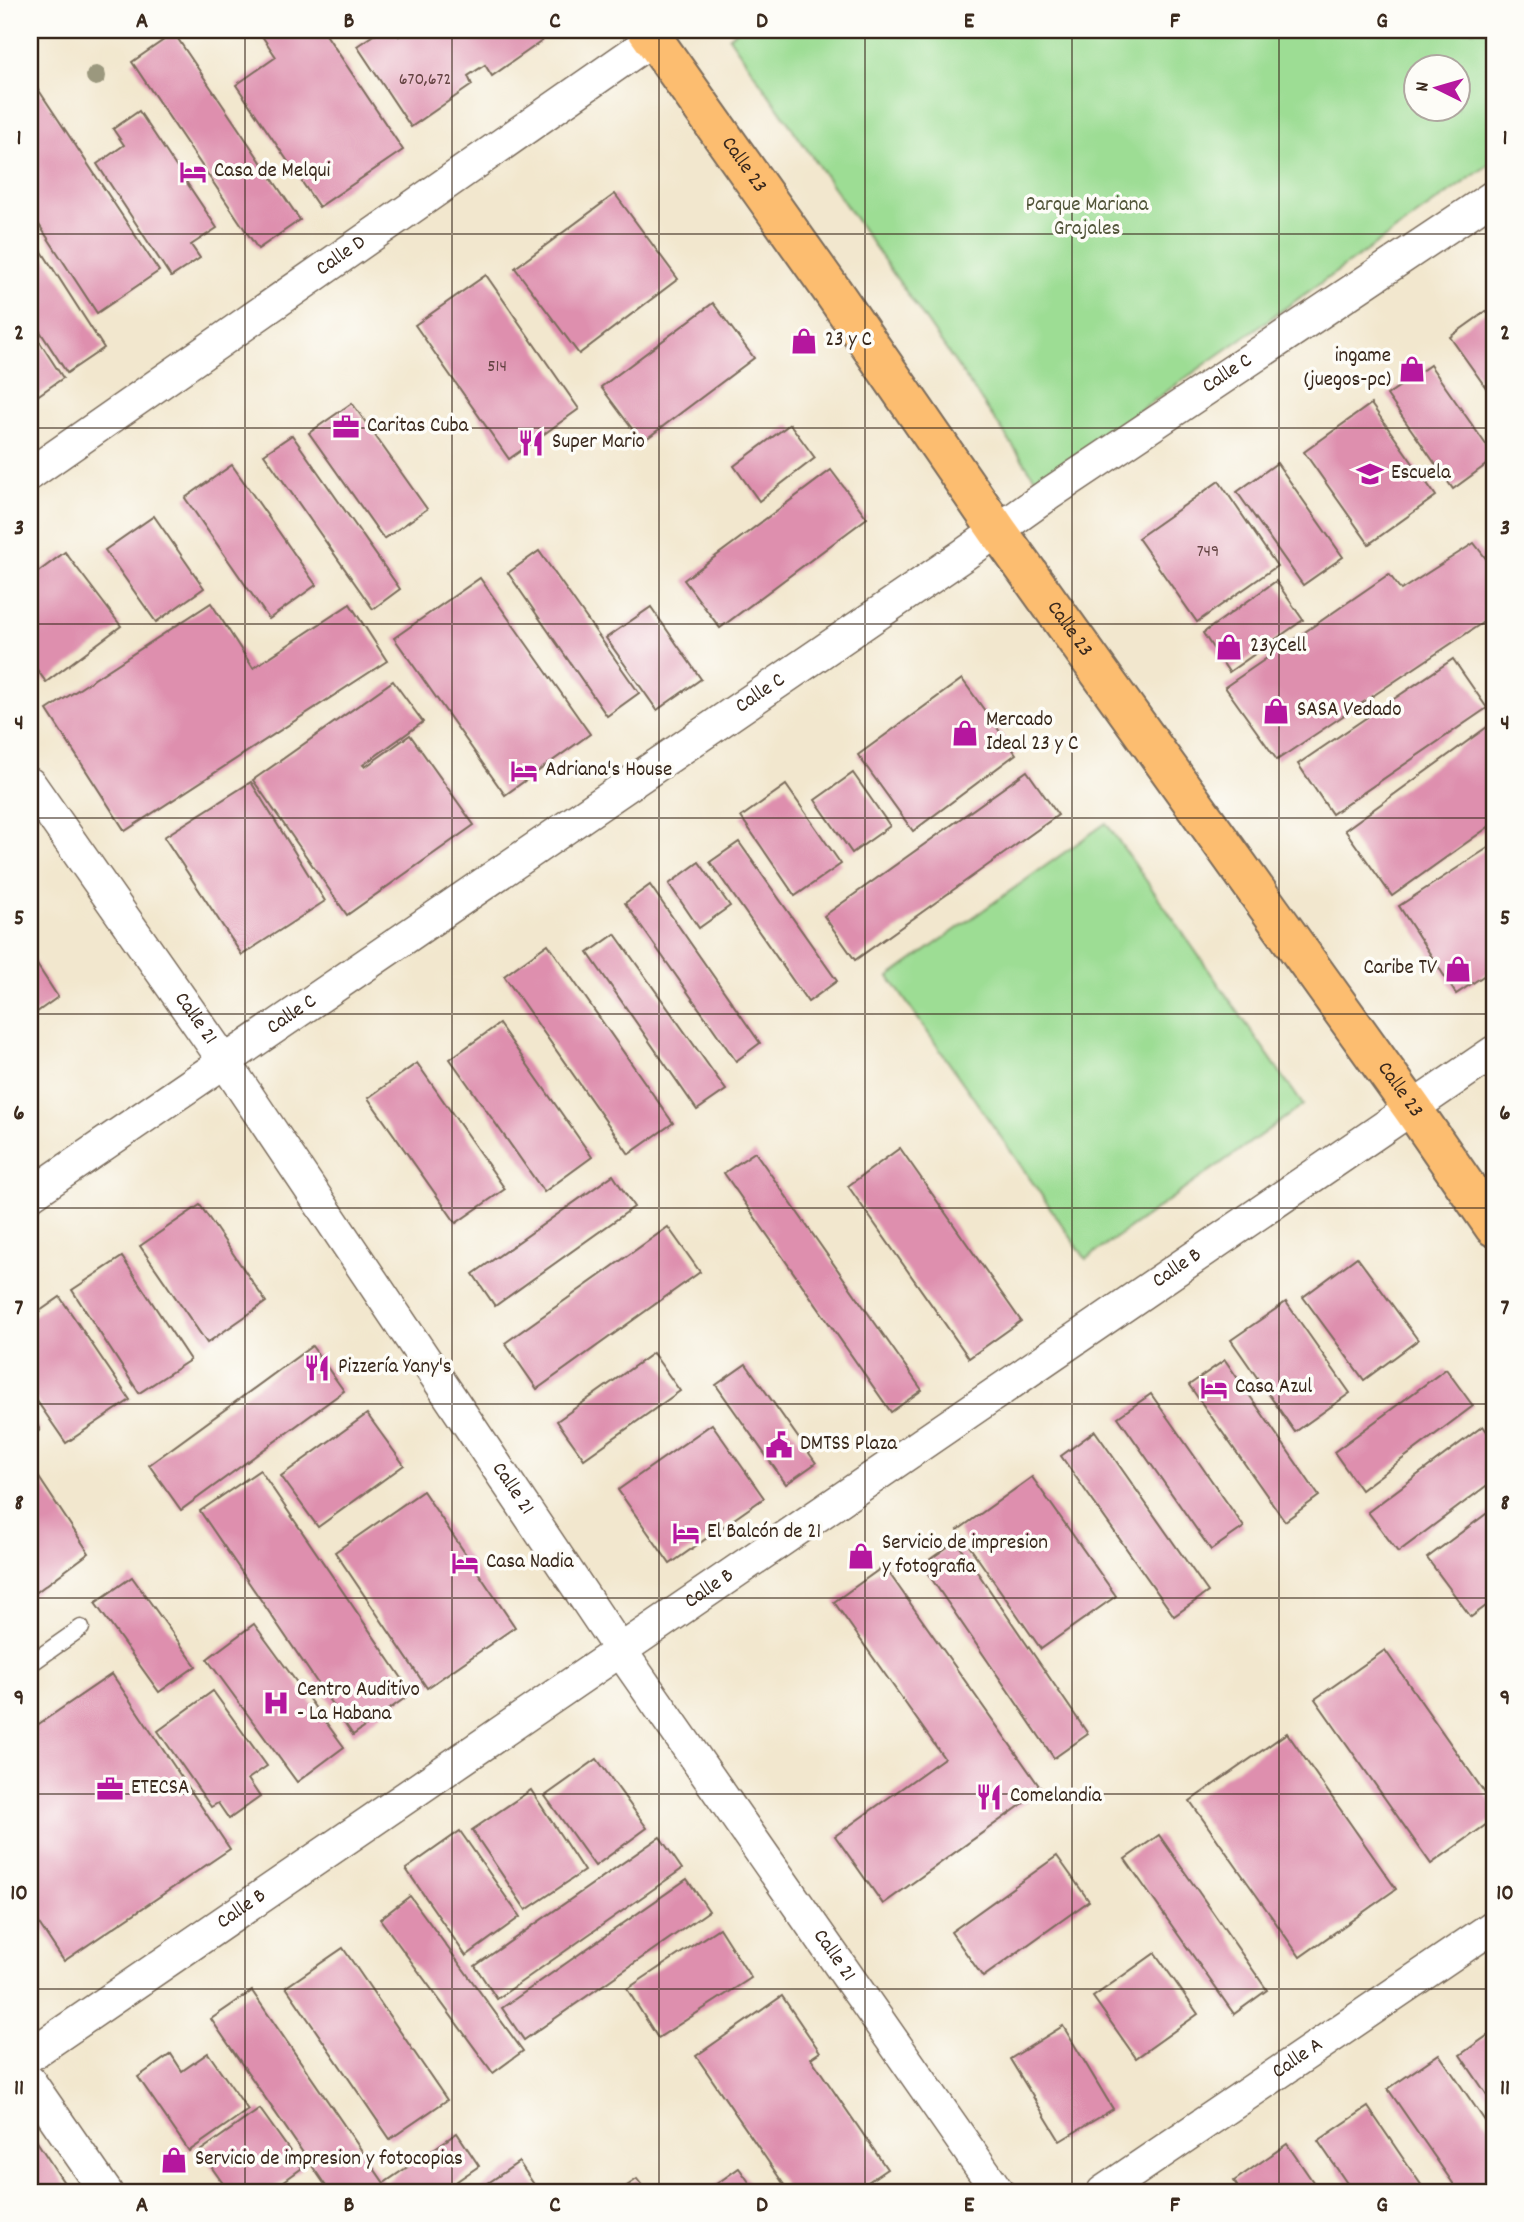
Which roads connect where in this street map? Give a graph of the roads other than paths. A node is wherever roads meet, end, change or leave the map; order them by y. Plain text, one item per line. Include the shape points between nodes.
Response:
1 (650, 34) edge
2 (1494, 196) edge
3 (30, 474) edge
4 (998, 531) junction
5 (30, 784) edge
6 (1494, 1052) edge
7 (225, 1062) junction
8 (1412, 1108) junction
9 (30, 1195) edge
10 (1494, 1227) edge
11 (81, 1628) dead end
12 (620, 1650) junction
13 (30, 1664) edge
14 (1494, 1927) edge
15 (30, 2055) edge
16 (30, 2082) edge
17 (106, 2192) edge
18 (998, 2192) edge
19 (1103, 2192) edge

1 - 3 street, Calle D
1 - 4 main road, Calle 23
2 - 4 street, Calle C
4 - 7 street, Calle C
4 - 8 main road, Calle 23
5 - 7 street, Calle 21
6 - 8 street, Calle B
7 - 9 street, Calle C
7 - 12 street, Calle 21
8 - 10 main road, Calle 23
8 - 12 street, Calle B
11 - 13 lane
12 - 15 street, Calle B
12 - 18 street, Calle 21
14 - 19 street, Calle A
16 - 17 street

